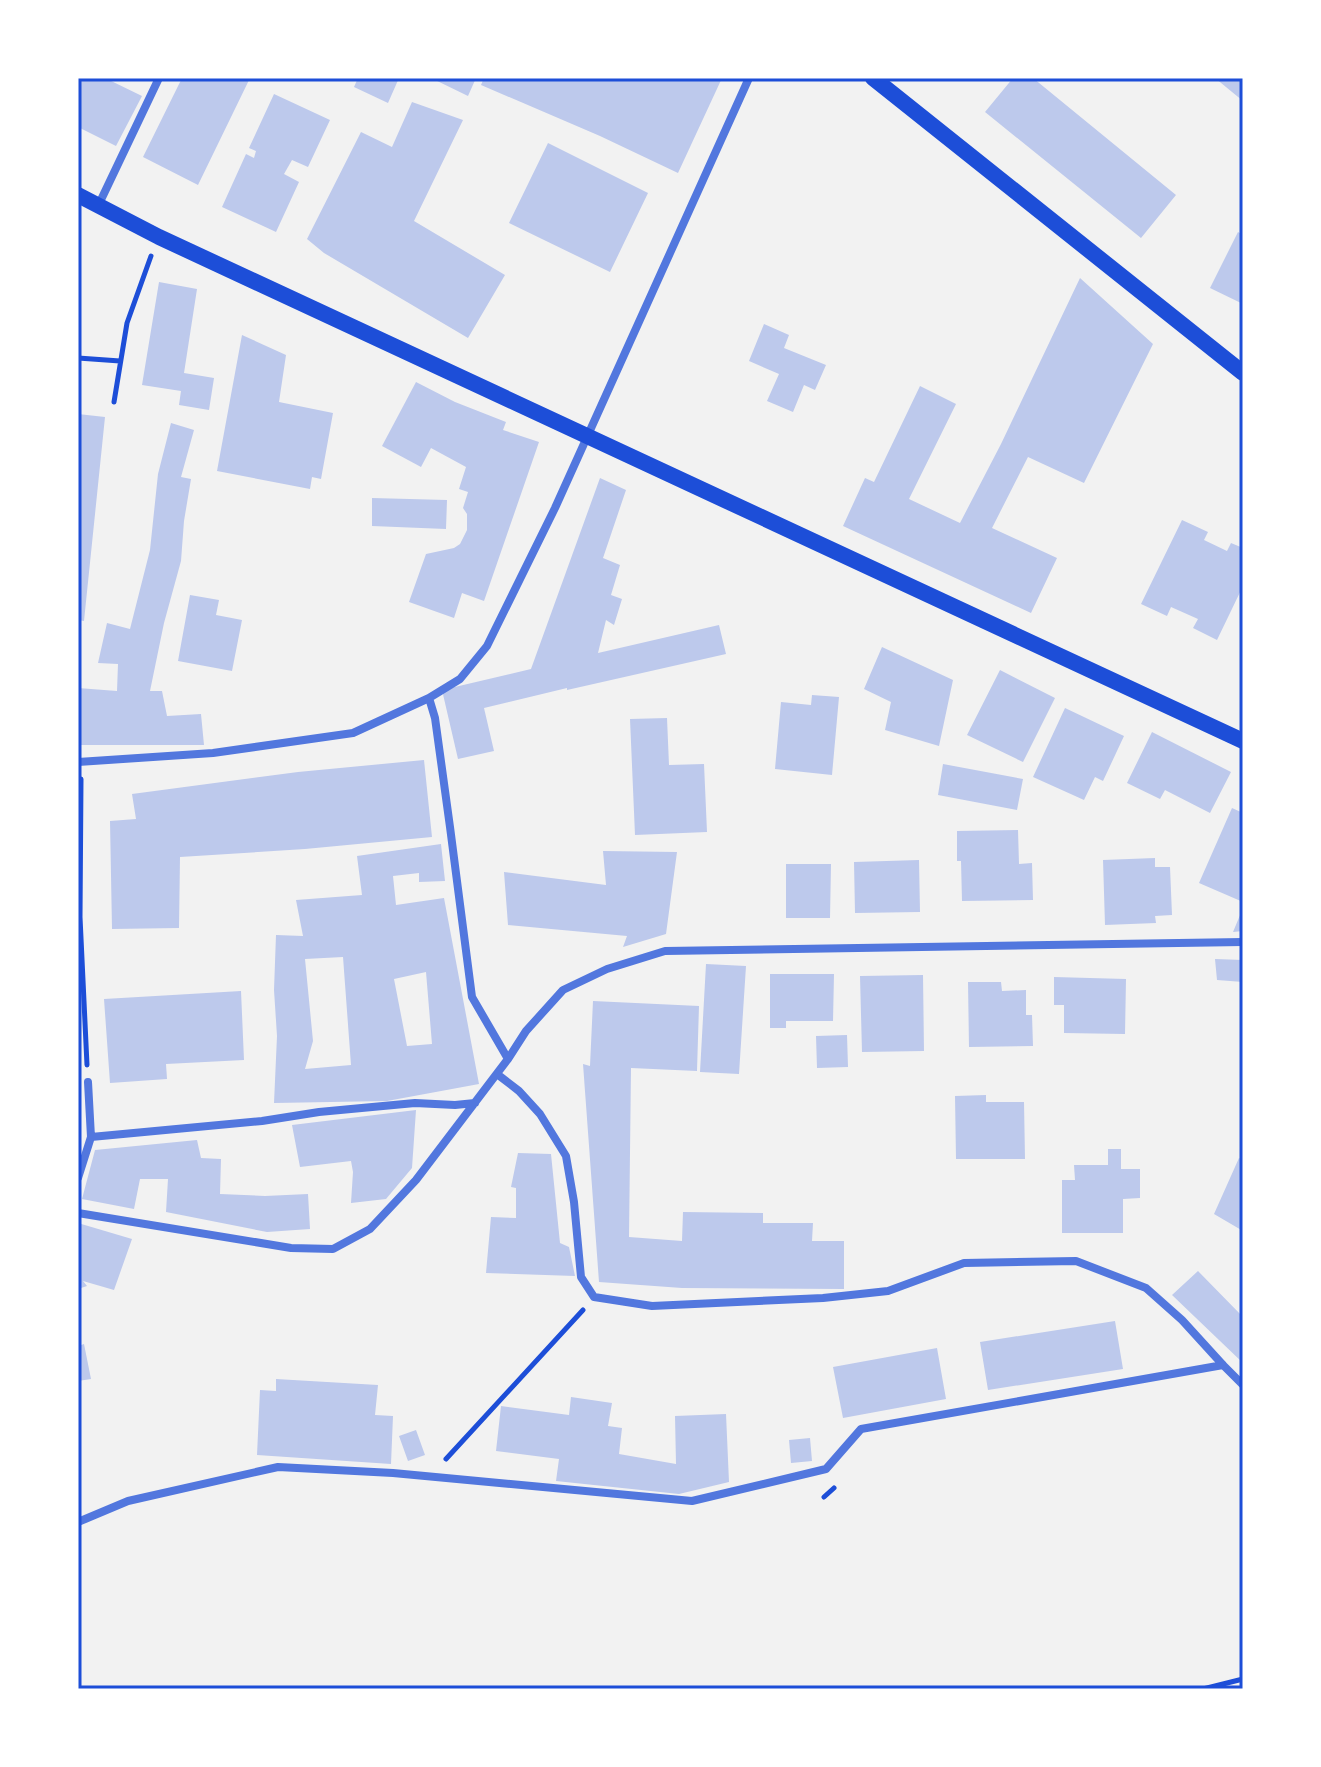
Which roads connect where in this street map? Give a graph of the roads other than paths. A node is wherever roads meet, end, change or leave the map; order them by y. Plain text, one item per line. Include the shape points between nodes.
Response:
1 (159, 78) edge
2 (749, 78) edge
3 (873, 78) edge
4 (78, 195) edge
5 (99, 204) junction
6 (1243, 373) edge
7 (587, 436) junction
8 (429, 698) junction
9 (1243, 741) edge
10 (80, 762) edge
11 (1243, 942) edge
12 (508, 1059) junction
13 (497, 1074) junction
14 (88, 1082) road end
15 (475, 1103) junction
16 (91, 1137) junction
17 (78, 1178) edge
18 (78, 1213) edge
19 (1223, 1365) junction
20 (1243, 1385) edge
21 (78, 1522) edge

1 - 5 street
2 - 7 street
3 - 6 main road
4 - 5 main road
5 - 7 main road via 159,237
7 - 8 street via 487,646 460,679
7 - 9 main road
8 - 10 street via 353,733 213,753
8 - 12 street via 472,997
11 - 12 street via 665,951 563,990
12 - 13 street
13 - 15 street
13 - 19 street via 540,1114 566,1156 581,1277 594,1297 652,1306 823,1298 888,1291 964,1263 1076,1261 1146,1288
14 - 16 street
15 - 16 street via 333,1110
15 - 18 street via 370,1229 333,1249 291,1248
16 - 17 street
19 - 20 street
19 - 21 street via 861,1429 826,1469 692,1501 278,1467 128,1501

